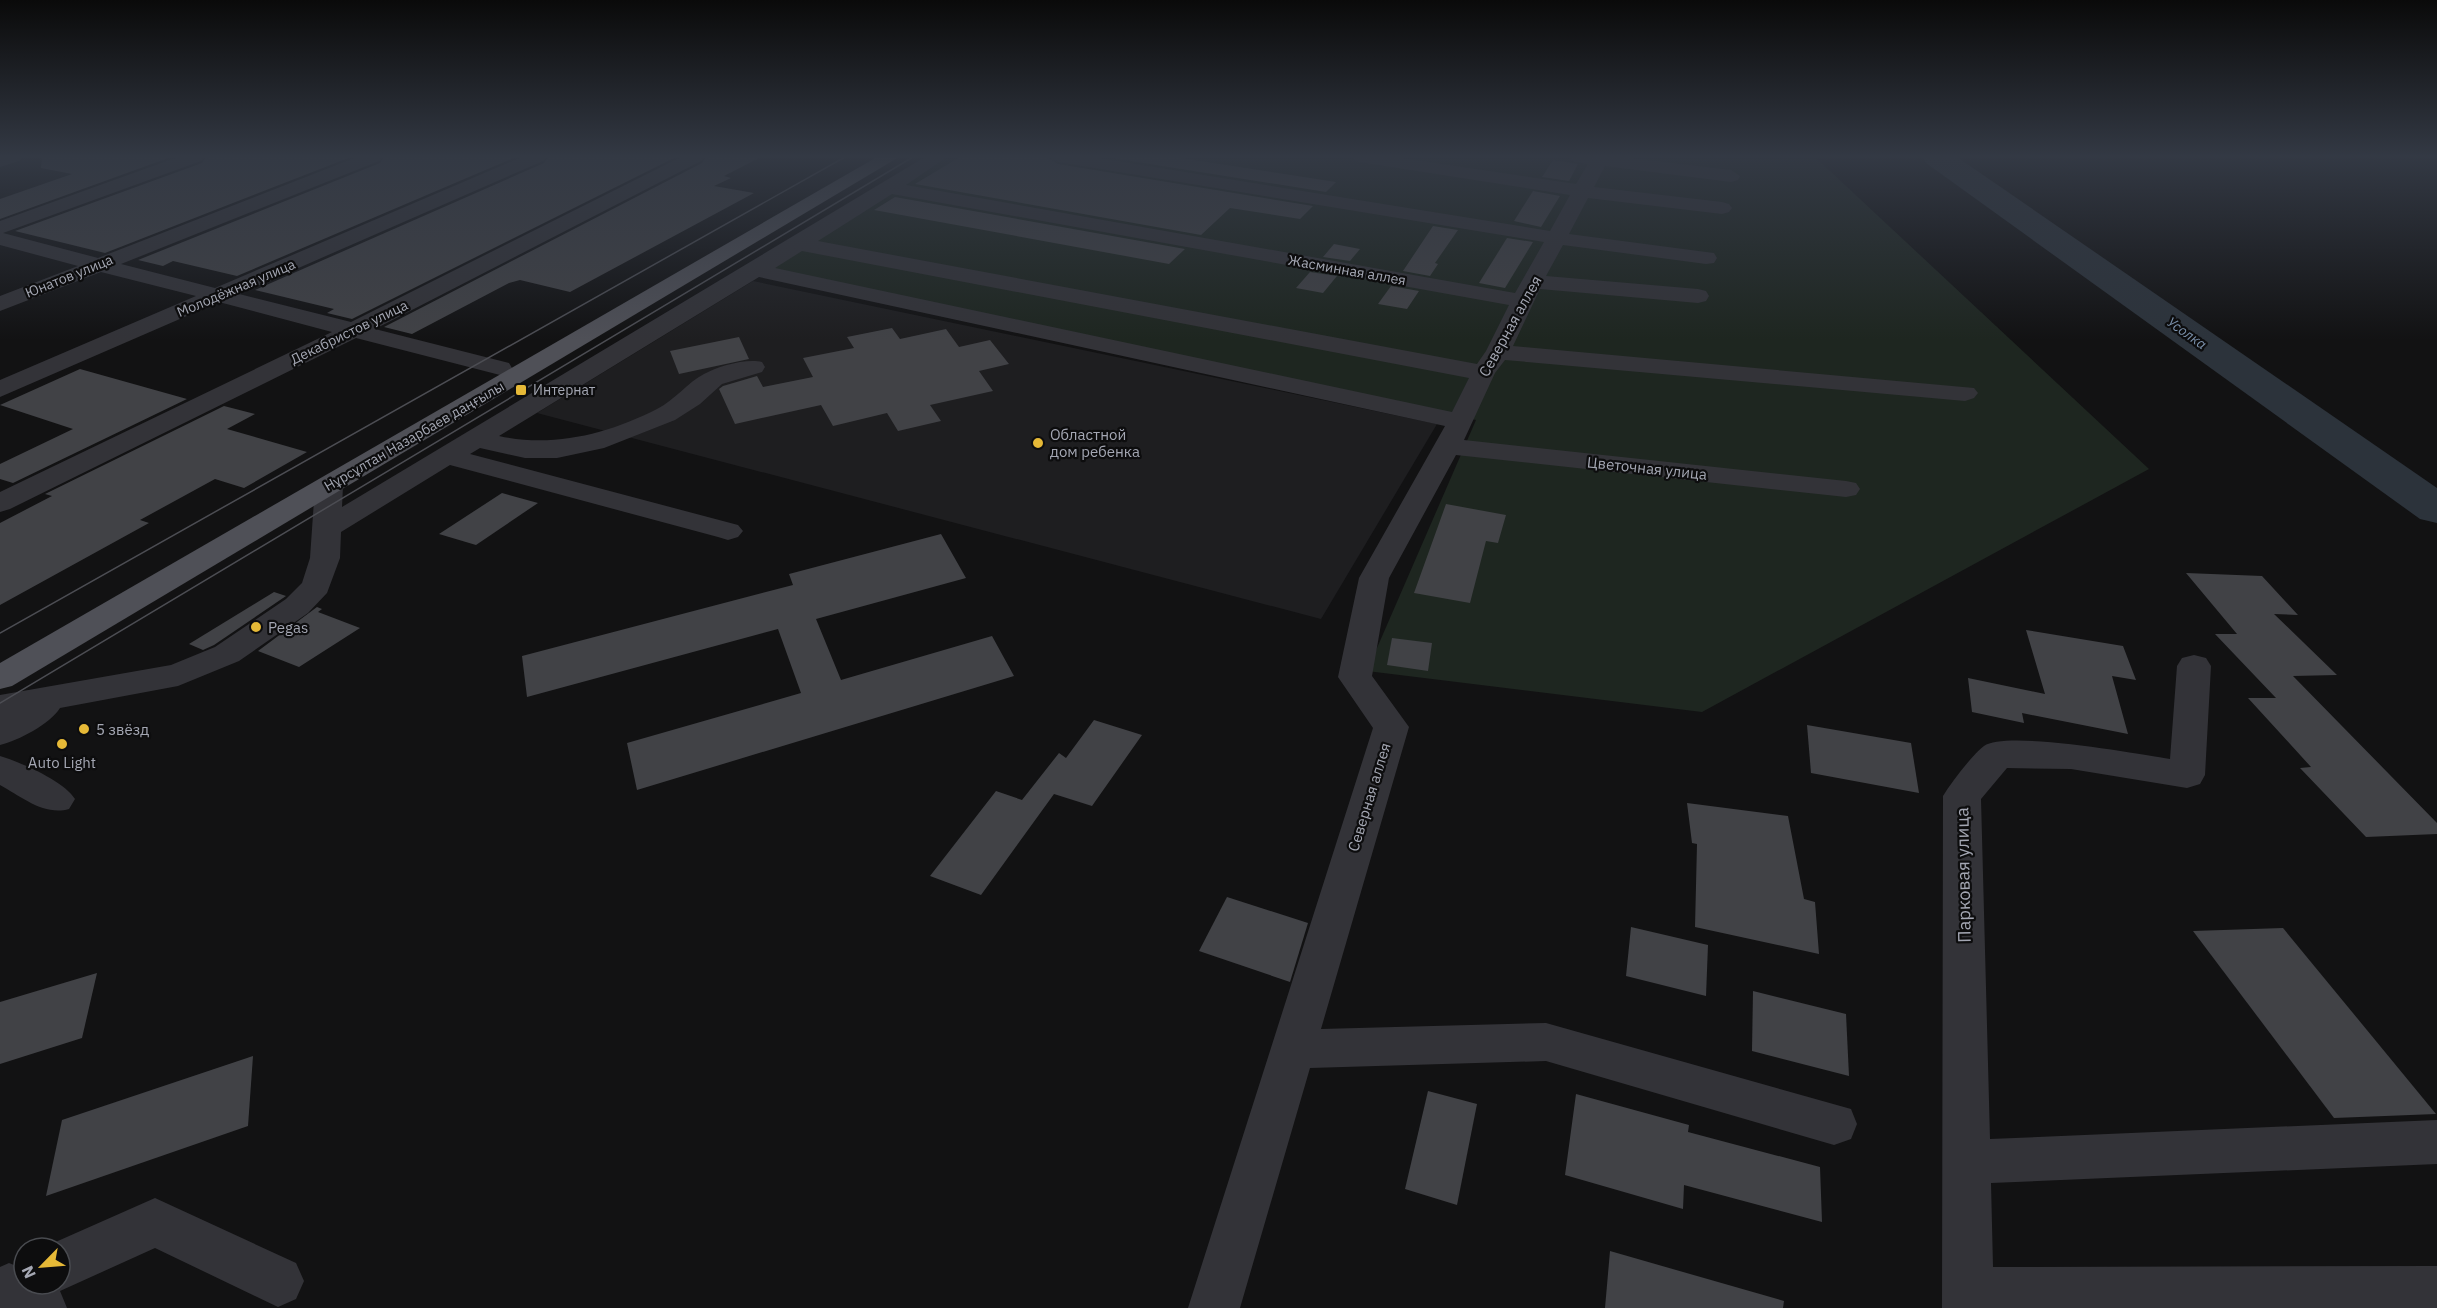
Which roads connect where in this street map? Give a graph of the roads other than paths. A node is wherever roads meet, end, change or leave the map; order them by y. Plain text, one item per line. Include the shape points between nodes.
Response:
1 (27, 218) edge
2 (217, 218) edge
3 (396, 218) edge
4 (575, 218) edge
5 (764, 218) edge
6 (786, 218) edge
7 (840, 218) edge
8 (1073, 218) edge
9 (1434, 218) edge
10 (1567, 218) edge
11 (0, 228) edge
12 (1556, 238) junction
13 (0, 239) edge
14 (799, 244) junction
15 (1706, 258) dead end
16 (99, 264) junction
17 (755, 270) junction
18 (1528, 292) junction
19 (219, 295) junction
20 (1698, 296) dead end
21 (0, 304) edge
22 (356, 329) junction
23 (1491, 363) junction
24 (753, 367) dead end
25 (500, 368) junction
26 (0, 389) edge
27 (1965, 393) dead end
28 (675, 409) junction
29 (702, 416) dead end
30 (1454, 434) junction
31 (408, 439) junction
32 (460, 449) junction
33 (419, 473) junction
34 (329, 486) junction
35 (1846, 489) dead end
36 (490, 490) dead end
37 (0, 503) edge
38 (327, 528) junction
39 (728, 531) dead end
40 (0, 657) edge
41 (2194, 666) dead end
42 (0, 678) edge
43 (57, 699) junction
44 (0, 707) edge
45 (0, 733) edge
46 (0, 769) edge
47 (56, 799) dead end
48 (1293, 1049) junction
49 (1834, 1124) dead end
50 (2437, 1142) edge
51 (1967, 1162) junction
52 (72, 1260) edge
53 (278, 1281) dead end
54 (2437, 1292) edge
55 (1968, 1300) edge
56 (1214, 1308) edge

1 - 11 street
2 - 16 street, Юнатов улица
3 - 19 street, Молодёжная улица
4 - 22 street, Декабристов улица
5 - 25 main road, Нұрсұлтан Назарбаев даңғылы
6 - 31 main road, Нұрсұлтан Назарбаев даңғылы
7 - 14 street
8 - 18 street, Жасминная аллея
9 - 12 street
10 - 12 street, Северная аллея
12 - 15 street
12 - 18 street, Северная аллея
13 - 16 street
14 - 17 street
14 - 23 street
16 - 19 street
16 - 21 street, Юнатов улица
17 - 30 street, Цветочная улица
17 - 32 street
18 - 20 street, Жасминная аллея
18 - 23 street, Северная аллея
19 - 22 street
19 - 26 street, Молодёжная улица
22 - 25 street
22 - 37 street, Декабристов улица
23 - 27 street
23 - 30 street, Северная аллея
24 - 28 street via 713,379
25 - 40 main road, Нұрсұлтан Назарбаев даңғылы
28 - 29 street
28 - 32 street via 619,435 557,450
30 - 35 street, Цветочная улица
30 - 48 street, Северная аллея via 1374,578 1355,677 1391,727
31 - 32 street
31 - 34 main road, Нұрсұлтан Назарбаев даңғылы
32 - 33 street
32 - 39 street
33 - 36 street
33 - 38 street
34 - 38 street
34 - 42 main road, Нұрсұлтан Назарбаев даңғылы
38 - 43 street via 324,565 316,586 297,606 227,654 178,675
41 - 51 street, Парковая улица via 2187,776 2071,756 1997,755 1962,796
43 - 44 street
43 - 45 street
46 - 47 street
48 - 49 street via 1546,1042
48 - 56 street, Северная аллея
50 - 51 street
51 - 55 street, Парковая улица
52 - 53 street via 155,1222
54 - 55 street

